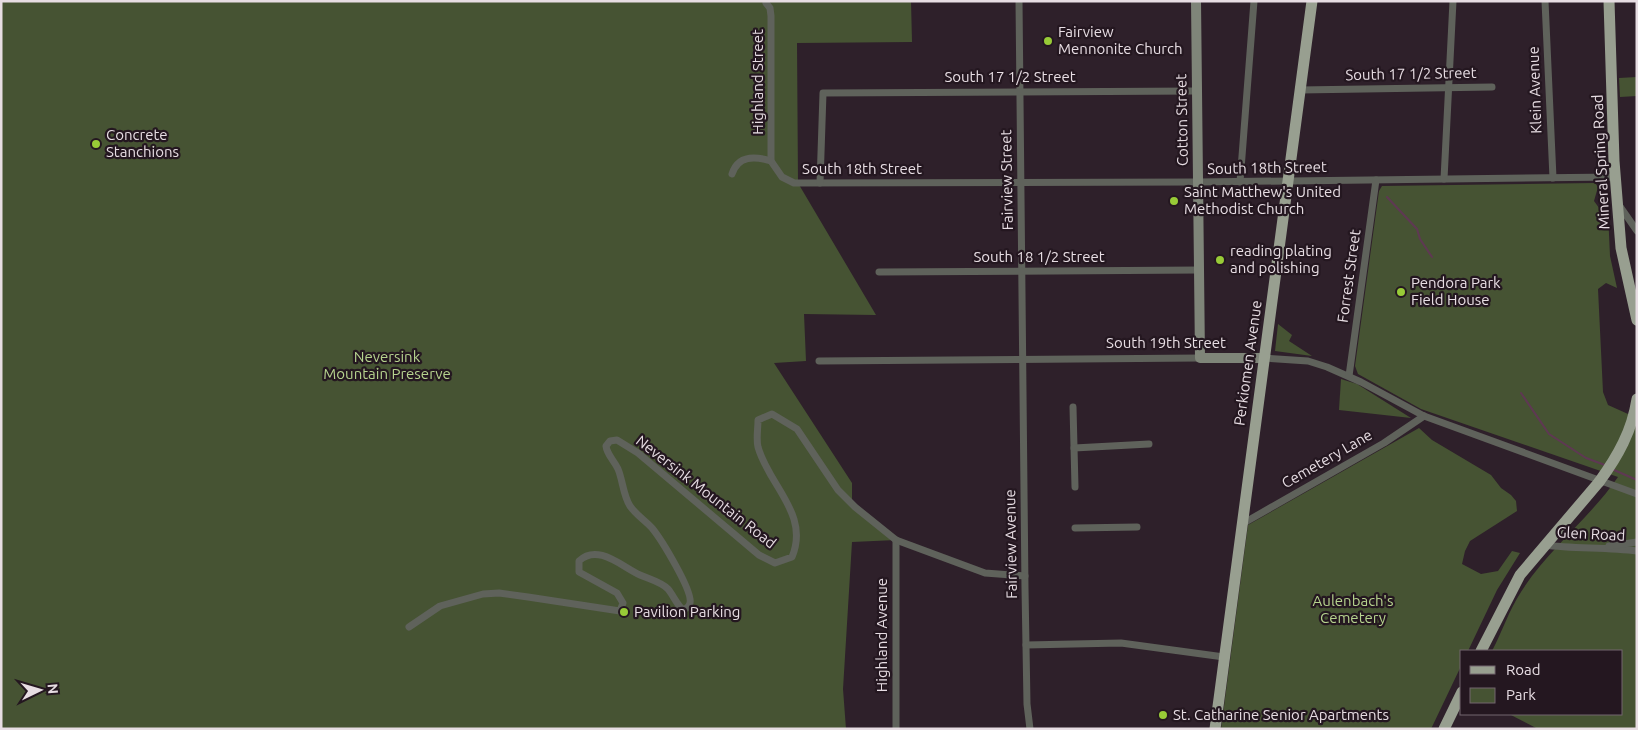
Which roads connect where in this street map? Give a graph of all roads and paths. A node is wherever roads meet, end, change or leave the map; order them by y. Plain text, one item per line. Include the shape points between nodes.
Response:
1 (1020, 1) edge
2 (1196, 1) edge
3 (1254, 1) edge
4 (1312, 1) edge
5 (1453, 1) edge
6 (1545, 1) edge
7 (1609, 1) edge
8 (766, 3) dead end
9 (1492, 87) dead end
10 (1448, 88) junction
11 (1197, 90) junction
12 (1300, 90) junction
13 (1020, 91) junction
14 (773, 165) junction
15 (732, 174) dead end
16 (1616, 177) junction
17 (1553, 178) junction
18 (1376, 180) junction
19 (1444, 180) junction
20 (1288, 181) junction
21 (1198, 182) junction
22 (1240, 182) junction
23 (820, 183) junction
24 (1021, 183) junction
25 (1618, 202) junction
26 (1637, 231) edge
27 (1199, 270) junction
28 (1022, 271) junction
29 (879, 272) dead end
30 (1637, 320) edge
31 (1200, 358) junction
32 (1264, 358) junction
33 (1023, 359) junction
34 (819, 361) dead end
35 (1349, 376) junction
36 (1637, 399) edge
37 (1073, 407) dead end
38 (1424, 416) junction
39 (1149, 444) dead end
40 (1074, 448) junction
41 (1075, 487) dead end
42 (1637, 494) edge
43 (1242, 524) junction
44 (1137, 527) dead end
45 (1075, 528) dead end
46 (896, 540) junction
47 (1637, 542) edge
48 (1544, 545) junction
49 (1604, 547) junction
50 (1637, 551) edge
51 (1025, 576) junction
52 (409, 627) dead end
53 (1026, 645) junction
54 (1481, 650) edge
55 (1224, 657) junction
56 (1460, 696) edge
57 (896, 729) edge
58 (1030, 729) edge
59 (1215, 729) edge
60 (1444, 729) edge

1 - 13 street, Fairview Street
2 - 11 street, Cotton Street
3 - 22 street
4 - 12 main road, Perkiomen Avenue
5 - 10 street
6 - 17 street, Klein Avenue
7 - 16 main road, Mineral Spring Road
8 - 14 street, Highland Street via 772,24
9 - 10 street, South 17 1/2 Street
10 - 12 street, South 17 1/2 Street
10 - 19 street
11 - 13 street, South 17 1/2 Street
11 - 21 street, Cotton Street
12 - 20 main road, Perkiomen Avenue
13 - 23 street, South 17 1/2 Street via 823,93
13 - 24 street, Fairview Street
14 - 15 street, Highland Street via 758,156 735,165
14 - 23 street, South 18th Street via 782,177 794,183
16 - 17 street, South 18th Street
16 - 25 main road, Mineral Spring Road
17 - 19 street, South 18th Street
18 - 19 street, South 18th Street
18 - 20 street, South 18th Street
18 - 35 street, Forrest Street
20 - 22 street, South 18th Street
20 - 32 main road, Perkiomen Avenue
21 - 22 street, South 18th Street
21 - 24 street, South 18th Street
21 - 27 street, Cotton Street
23 - 24 street, South 18th Street
24 - 28 street, Fairview Street
25 - 26 street
25 - 30 main road, Mineral Spring Road via 1621,248
27 - 28 street, South 18 1/2 Street
27 - 31 street, Cotton Street
28 - 29 street, South 18 1/2 Street
28 - 33 street, Fairview Street
31 - 32 street, South 19th Street
31 - 33 street, South 19th Street
32 - 35 street, South 19th Street via 1308,361
32 - 43 main road, Perkiomen Avenue
33 - 34 street, South 19th Street
33 - 51 street, Fairview Avenue
35 - 38 street, South 19th Street
36 - 48 main road, bridge via 1634,418 1622,446 1599,482
37 - 40 street
38 - 42 street, South 19th Street
38 - 43 street, Cemetery Lane
39 - 40 street
40 - 41 street
43 - 55 main road, Perkiomen Avenue
44 - 45 street
46 - 51 street via 986,573
46 - 52 street, Neversink Mountain Road via 838,490 797,429 772,414 758,420 757,442 795,521 798,539 792,557 775,563 759,555 638,454 617,440 610,440 606,452 618,468 625,496 634,512 644,519 666,547 688,592 689,606 682,609 668,589 614,559 596,556 578,562 579,572 617,593 623,603 620,611 493,594 440,606
46 - 57 street, Highland Avenue
47 - 49 street
48 - 49 street, Glen Road
48 - 54 main road via 1512,587
49 - 50 street, Glen Road
51 - 53 street, Fairview Avenue
53 - 55 street via 1121,643
53 - 58 street, Fairview Avenue
55 - 59 main road, Perkiomen Avenue
56 - 60 main road

